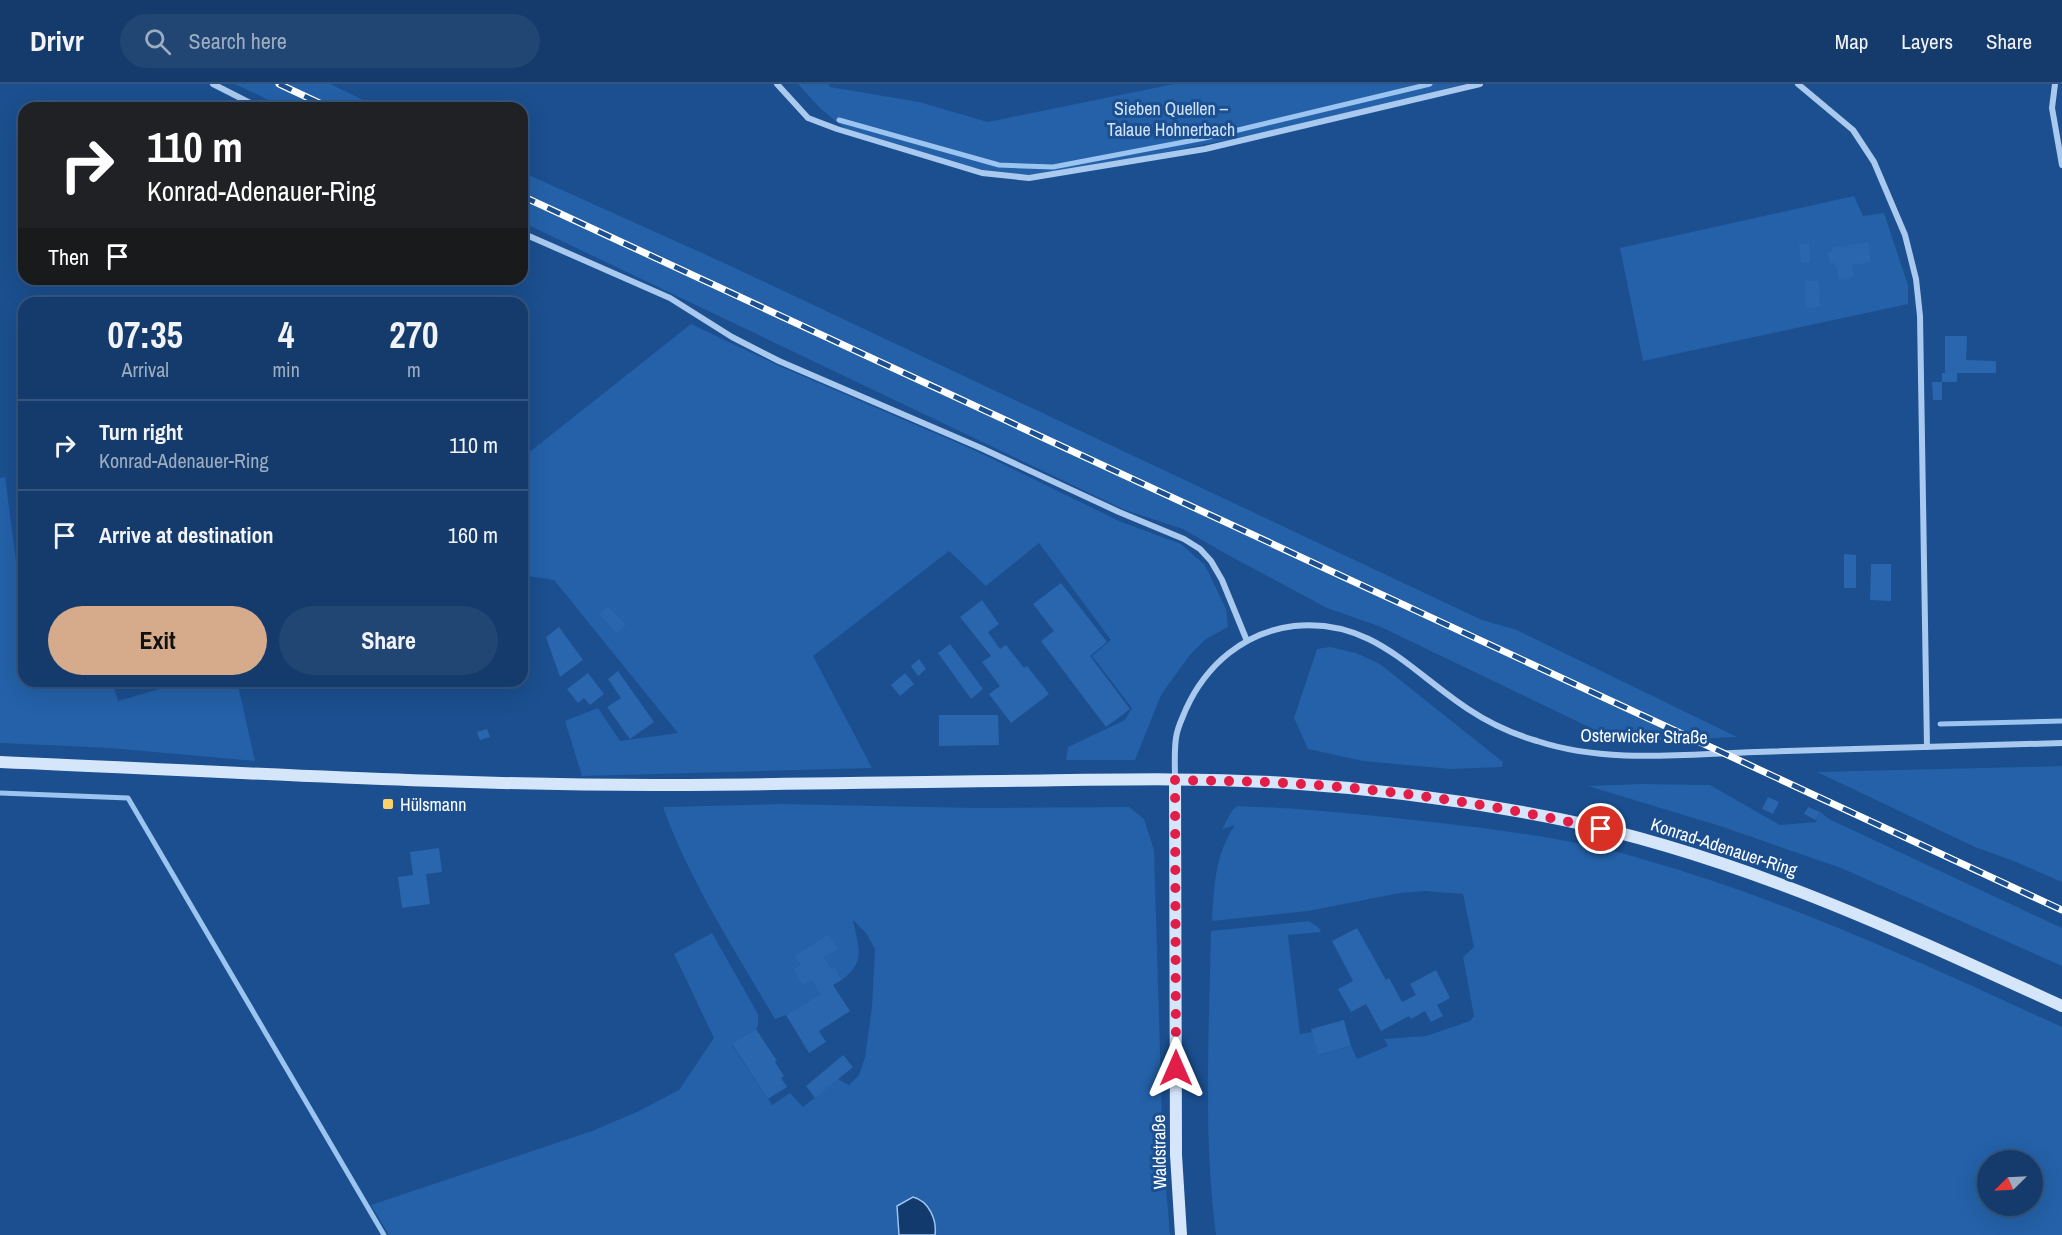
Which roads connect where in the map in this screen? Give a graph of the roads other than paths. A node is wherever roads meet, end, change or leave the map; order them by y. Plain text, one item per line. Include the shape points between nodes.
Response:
1 (213, 84) edge
2 (777, 84) edge
3 (1480, 84) edge
4 (1798, 84) edge
5 (2055, 84) edge
6 (248, 102) edge
7 (2062, 165) edge
8 (528, 236) edge
9 (1247, 641) junction
10 (2062, 743) edge
11 (1927, 747) junction
12 (0, 762) edge
13 (1175, 780) junction
14 (2062, 1006) edge
15 (1181, 1235) edge

1 - 6 street
2 - 3 street via 807,118 982,173 1029,178 1205,149
4 - 11 street via 1853,130 1874,162 1905,235 1917,279
5 - 7 street via 2052,108
8 - 9 street via 670,298 779,361 1184,539 1211,561
9 - 11 street, Osterwicker Straße via 1296,626 1330,627 1360,634 1492,723 1570,750 1668,754
9 - 13 street, Osterwicker Straße via 1220,660 1193,694 1176,738
10 - 11 street, Osterwicker Straße
12 - 13 main road, Konrad-Adenauer-Ring via 516,784
13 - 14 main road, Konrad-Adenauer-Ring via 1286,783 1459,802 1559,819 1642,839 1762,877 1881,923
13 - 15 main road, Waldstraße via 1176,1155

